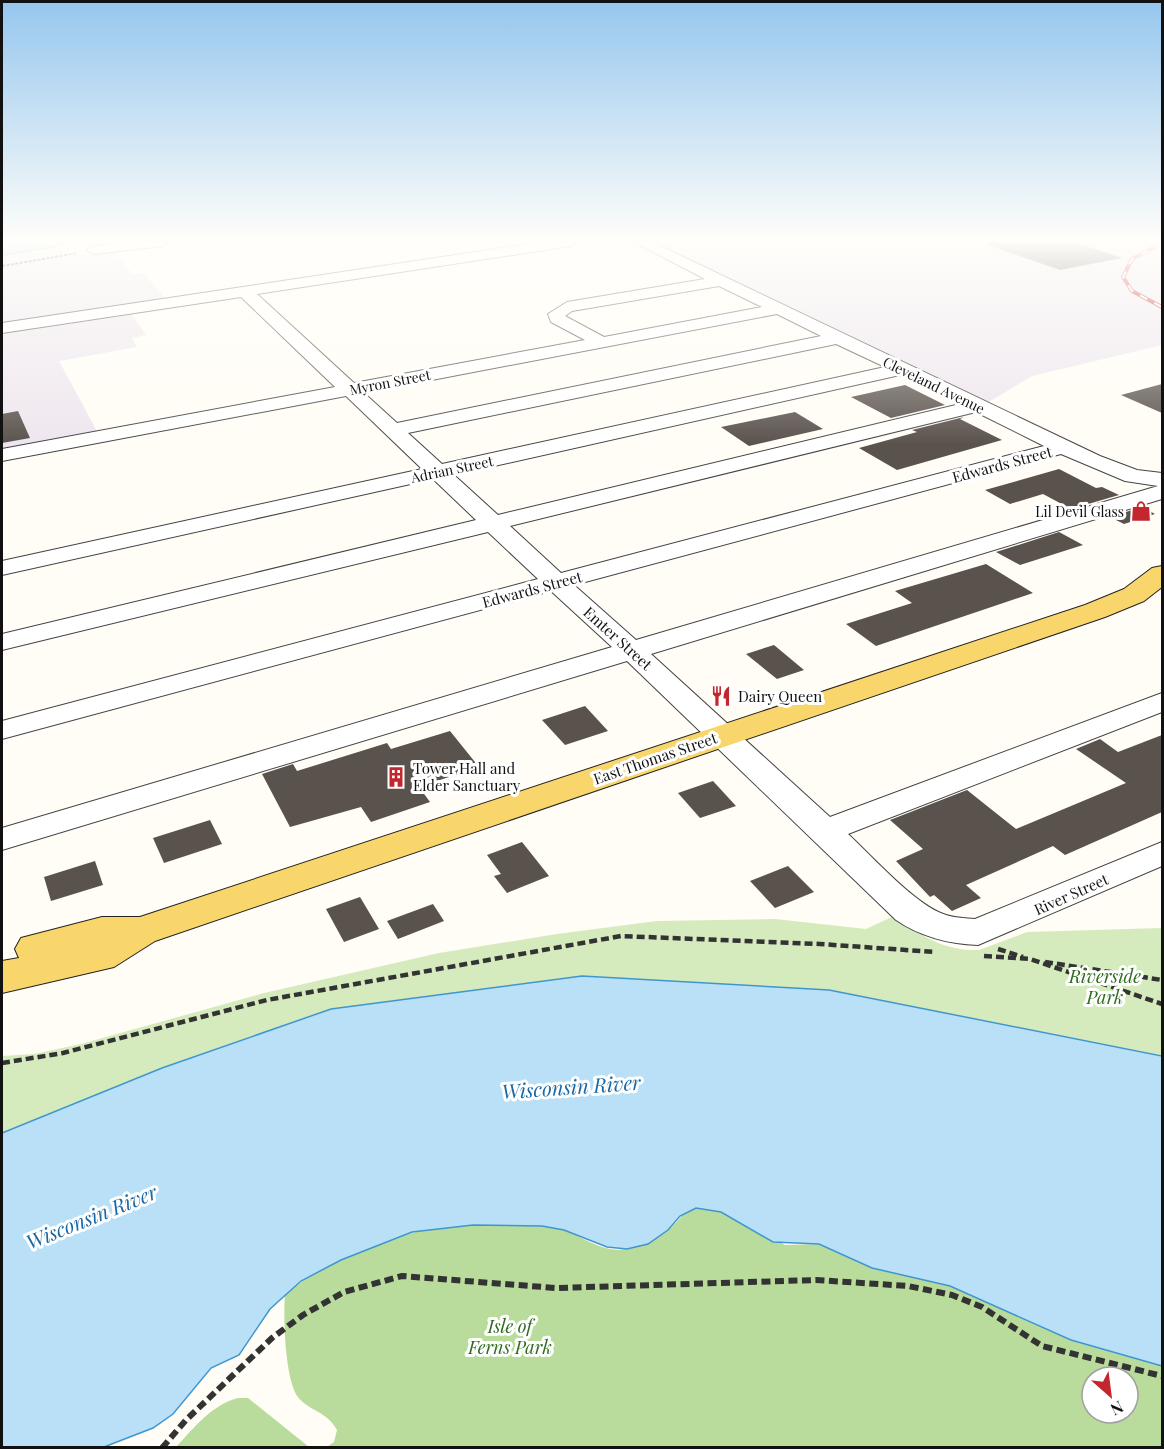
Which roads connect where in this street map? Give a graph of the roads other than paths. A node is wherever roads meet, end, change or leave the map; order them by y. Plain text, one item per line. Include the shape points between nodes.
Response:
1 (122, 310) edge
2 (264, 310) edge
3 (563, 310) edge
4 (776, 310) edge
5 (780, 310) edge
6 (2, 328) edge
7 (838, 338) junction
8 (601, 342) junction
9 (903, 369) junction
10 (350, 390) junction
11 (978, 406) junction
12 (393, 430) junction
13 (1063, 447) junction
14 (2, 455) edge
15 (438, 472) junction
16 (1133, 476) junction
17 (1162, 480) edge
18 (1162, 491) edge
19 (494, 525) junction
20 (2, 568) edge
21 (1162, 574) edge
22 (556, 582) junction
23 (1148, 591) edge
24 (2, 642) edge
25 (633, 652) junction
26 (1162, 702) edge
27 (2, 730) edge
28 (724, 735) junction
29 (824, 831) junction
30 (2, 839) edge
31 (1162, 853) edge
32 (141, 932) junction
33 (975, 944) joint
34 (2, 957) edge
35 (2, 977) edge

1 - 6 street
2 - 10 street, Emter Street
3 - 8 street via 556,314 557,318
4 - 8 street, Myron Street
5 - 7 street, Cleveland Avenue
7 - 9 street, Cleveland Avenue
7 - 12 street
8 - 10 street, Myron Street
9 - 11 street, Cleveland Avenue
9 - 15 street, Adrian Street
10 - 12 street, Emter Street
10 - 14 street, Myron Street
11 - 13 street, Cleveland Avenue
11 - 19 street
12 - 15 street, Emter Street
13 - 16 street, Cleveland Avenue
13 - 22 street, Edwards Street
15 - 19 street, Emter Street
15 - 20 street, Adrian Street
16 - 17 street, Cleveland Avenue
16 - 18 street, Cleveland Avenue
18 - 25 street
19 - 22 street, Emter Street
19 - 24 street
21 - 23 main road, East Thomas Street
22 - 25 street, Emter Street
22 - 27 street, Edwards Street
23 - 28 main road, East Thomas Street
25 - 28 street, Emter Street
25 - 30 street
26 - 29 street
28 - 29 street, Emter Street
28 - 32 main road, East Thomas Street
29 - 33 street, Emter Street via 922,921 955,931
31 - 33 street, River Street
32 - 34 main road, East Thomas Street via 102,931
32 - 35 main road, East Thomas Street via 99,956

